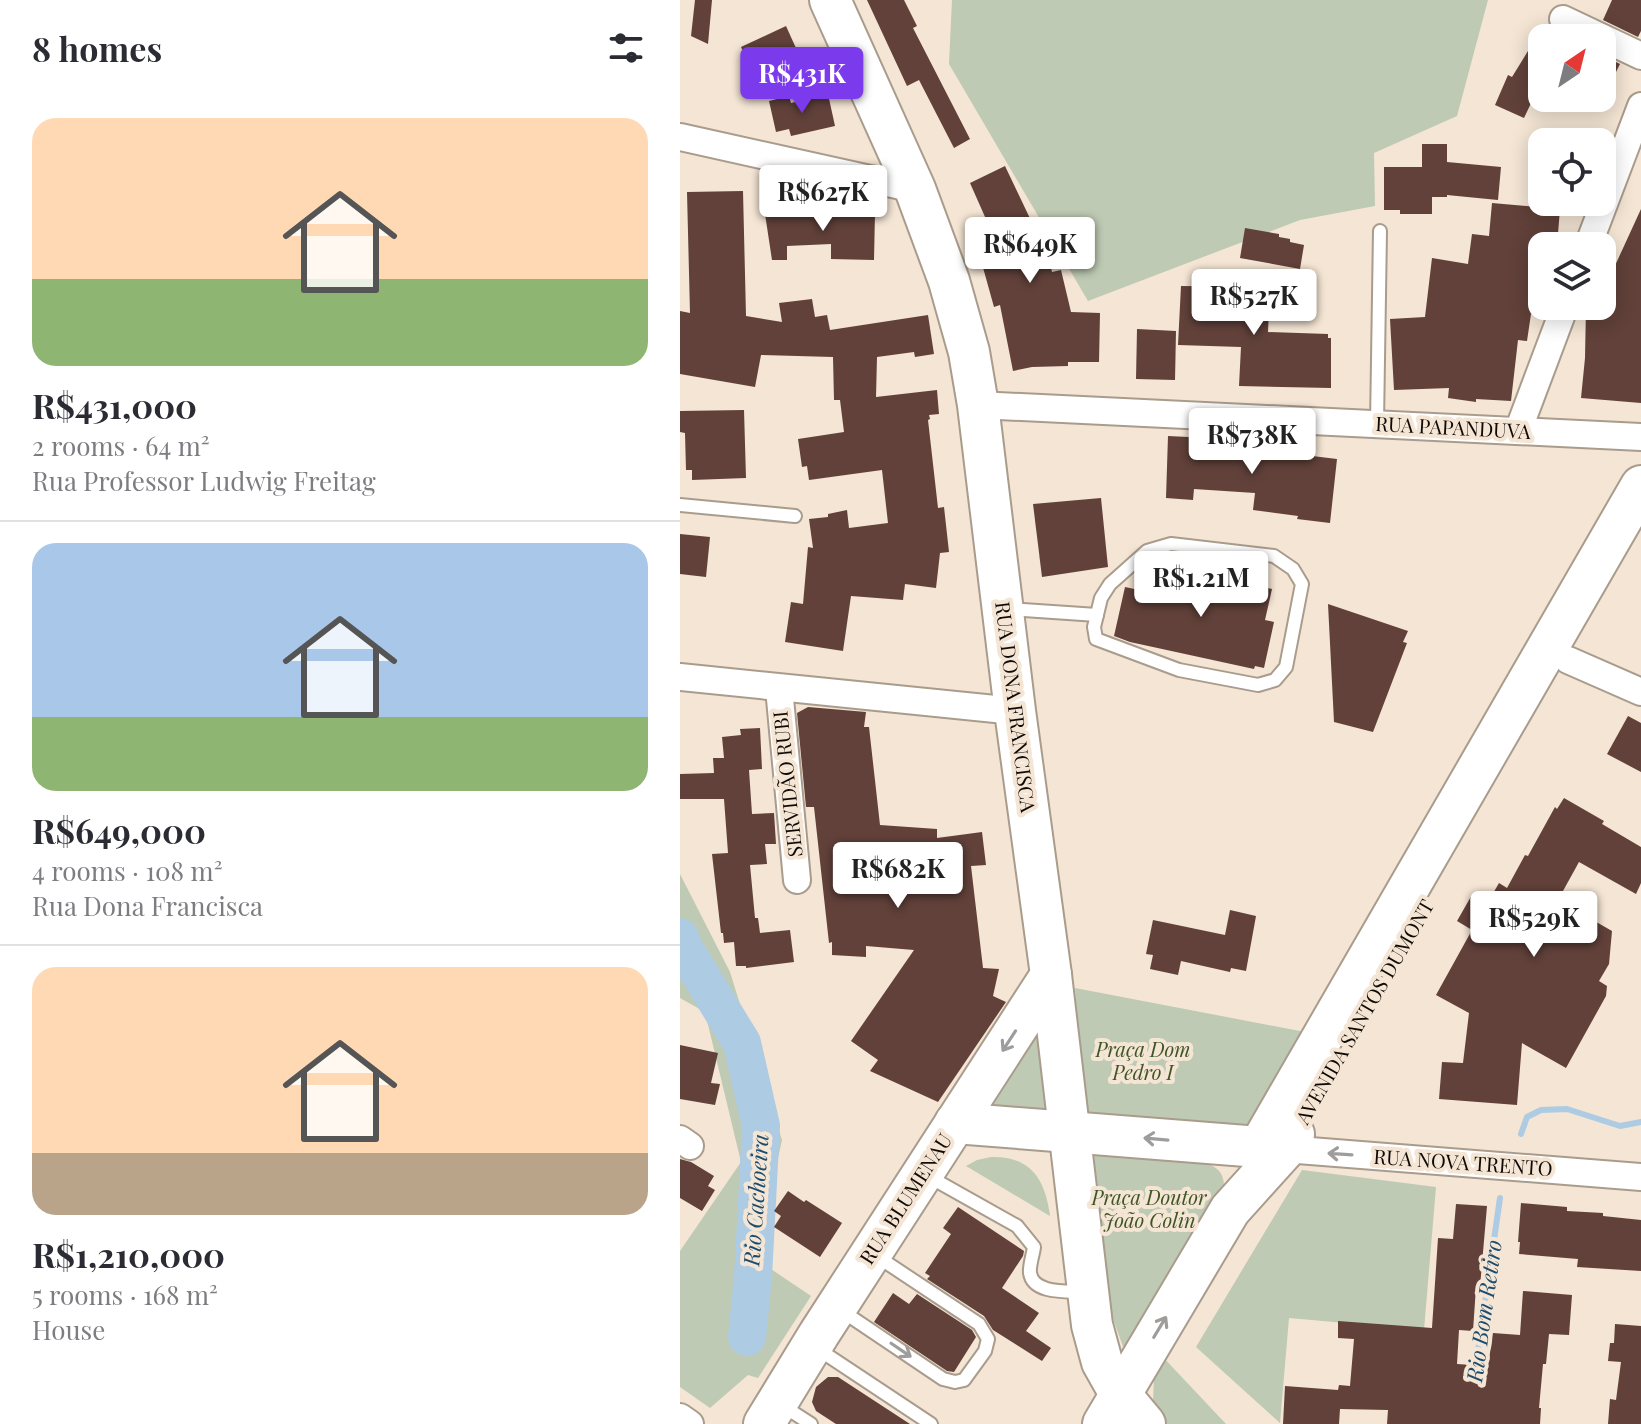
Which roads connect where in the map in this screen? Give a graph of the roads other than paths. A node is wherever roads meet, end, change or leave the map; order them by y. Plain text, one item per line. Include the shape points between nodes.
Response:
1 (830, 0) edge
2 (1563, 19) dead end
3 (1641, 56) edge
4 (1641, 106) edge
5 (680, 137) edge
6 (915, 189) junction
7 (1380, 231) dead end
8 (1593, 232) edge
9 (1560, 320) edge
10 (978, 405) junction
11 (1377, 424) junction
12 (1518, 431) junction
13 (1641, 437) edge
14 (1641, 486) edge
15 (680, 505) edge
16 (795, 516) dead end
17 (1641, 535) edge
18 (1002, 609) junction
19 (1097, 615) junction
20 (1568, 660) junction
21 (680, 677) edge
22 (779, 688) junction
23 (1641, 692) edge
24 (1015, 711) junction
25 (797, 880) dead end
26 (1051, 975) junction
27 (955, 1123) junction
28 (1069, 1132) junction
29 (1259, 1147) junction
30 (923, 1174) junction
31 (1641, 1177) edge
32 (871, 1253) junction
33 (1088, 1293) junction
34 (836, 1307) junction
35 (812, 1345) junction
36 (771, 1413) edge
37 (1123, 1414) edge
38 (680, 1417) edge
39 (690, 1424) edge
40 (811, 1424) edge
41 (931, 1424) edge

1 - 6 main road, RUA DONA FRANCISCA
2 - 3 street
4 - 8 street
5 - 6 street
6 - 10 main road, RUA DONA FRANCISCA via 960,317
7 - 11 lane
9 - 12 street
10 - 11 street, RUA PAPANDUVA
10 - 18 main road, RUA DONA FRANCISCA
11 - 12 street, RUA PAPANDUVA
12 - 13 street, RUA PAPANDUVA
14 - 29 main road, AVENIDA SANTOS DUMONT
15 - 16 lane
17 - 20 main road, AVENIDA SANTOS DUMONT
18 - 19 lane
18 - 24 main road, RUA DONA FRANCISCA
19 - 19 lane via 1096,639 1179,670 1258,685 1275,680 1286,667 1302,584 1293,569 1274,556 1171,544 1147,551 1110,584
20 - 23 street
20 - 29 main road, AVENIDA SANTOS DUMONT
21 - 22 street
22 - 24 street
22 - 25 street, SERVIDÃO RUBI
24 - 26 main road, RUA DONA FRANCISCA
26 -> 27 main road, RUA BLUMENAU
26 - 28 main road, RUA DONA FRANCISCA
27 - 28 main road, RUA NOVA TRENTO
27 - 30 main road, RUA BLUMENAU
29 -> 28 main road, RUA NOVA TRENTO
28 - 33 main road, RUA DONA FRANCISCA
31 -> 29 street, RUA NOVA TRENTO
37 -> 29 main road via 1230,1210 1240,1175
30 - 32 main road, RUA BLUMENAU
30 - 33 lane via 1017,1226 1034,1247 1033,1281 1043,1288
32 - 34 main road, RUA BLUMENAU
34 -> 32 lane via 943,1379 964,1380 985,1351 988,1339 979,1324
33 - 37 main road, RUA DONA FRANCISCA via 1102,1362
34 - 35 main road, RUA BLUMENAU
35 - 36 main road, RUA BLUMENAU
35 - 41 lane
36 - 40 lane
38 - 39 street

